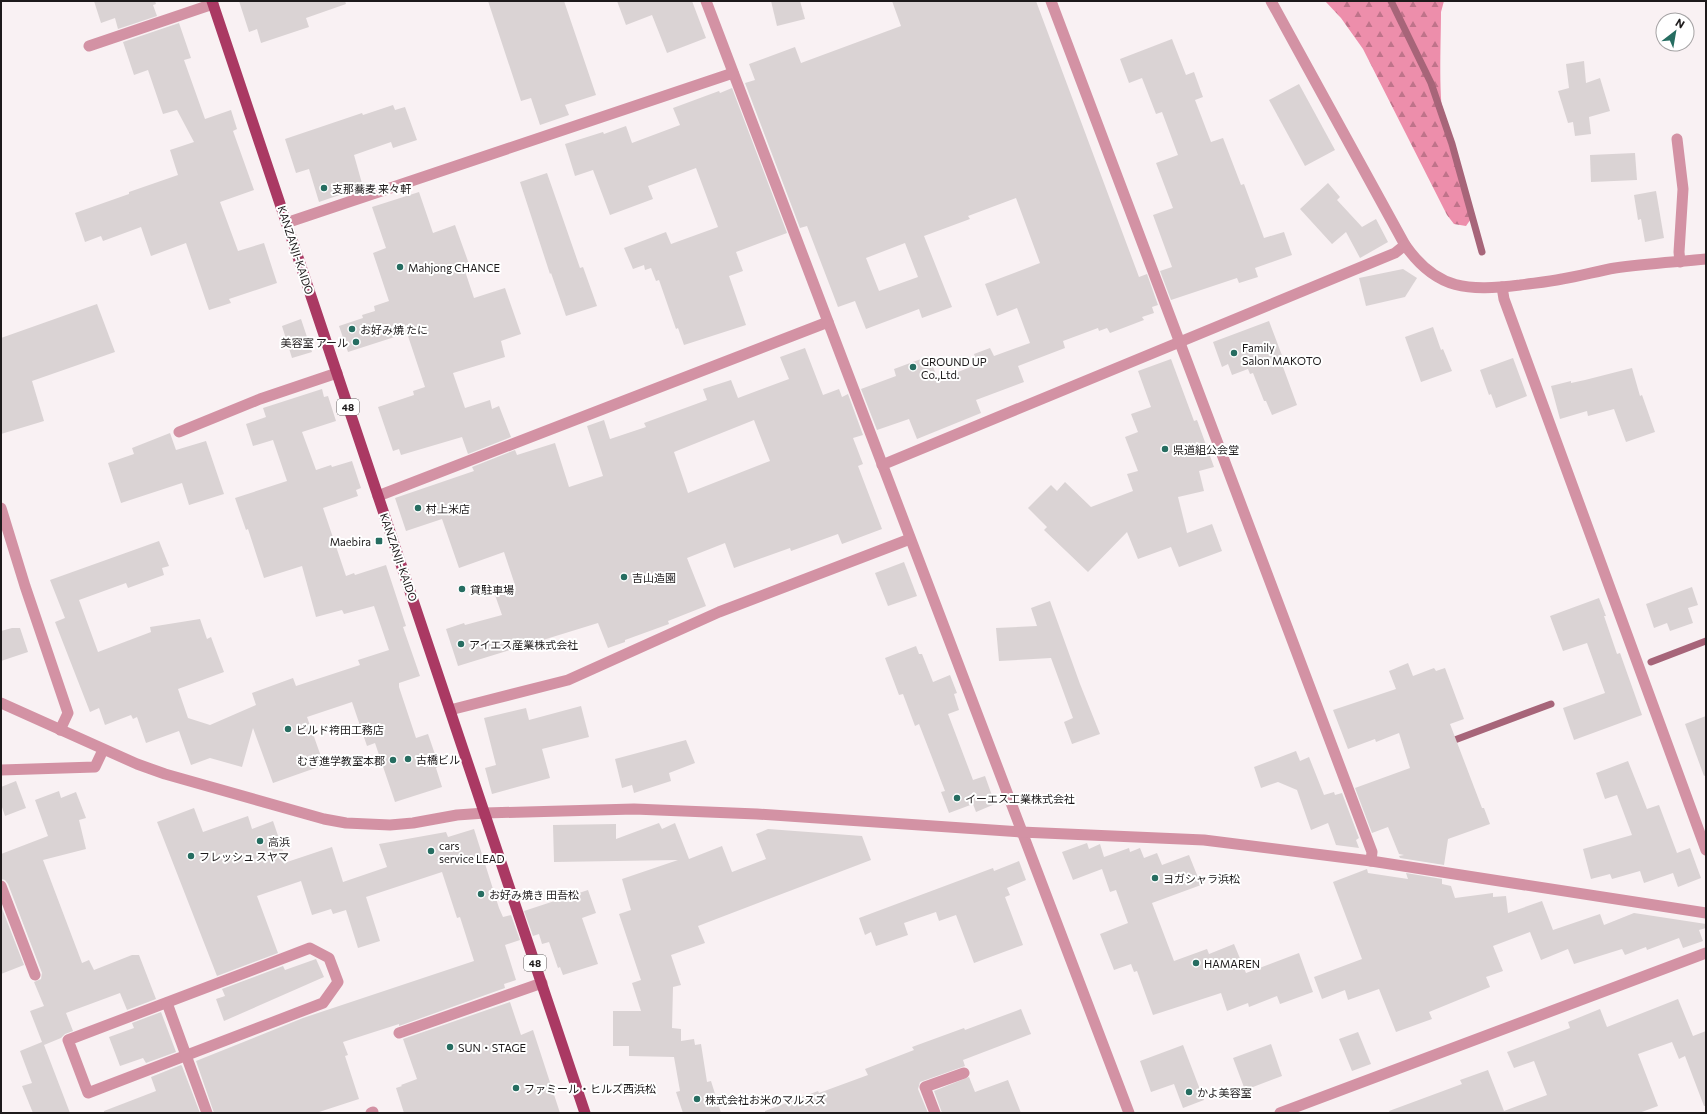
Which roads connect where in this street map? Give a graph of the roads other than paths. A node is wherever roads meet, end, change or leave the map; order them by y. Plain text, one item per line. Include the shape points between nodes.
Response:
1 (706, 1) edge
2 (1051, 1) edge
3 (1271, 1) edge
4 (212, 3) edge
5 (89, 46) dead end
6 (733, 73) junction
7 (1677, 139) dead end
8 (286, 223) junction
9 (1405, 245) junction
10 (1706, 259) edge
11 (1680, 262) junction
12 (1502, 287) junction
13 (828, 322) junction
14 (1180, 342) junction
15 (337, 373) junction
16 (179, 432) dead end
17 (882, 465) junction
18 (378, 496) junction
19 (1, 508) edge
20 (910, 539) junction
21 (1, 703) edge
22 (450, 710) junction
23 (60, 730) junction
24 (103, 750) junction
25 (1, 770) edge
26 (485, 813) junction
27 (1021, 832) junction
28 (1706, 850) edge
29 (1371, 861) junction
30 (1, 886) edge
31 (1706, 913) edge
32 (1706, 953) edge
33 (35, 975) dead end
34 (542, 983) junction
35 (167, 1003) junction
36 (399, 1033) dead end
37 (186, 1055) junction
38 (964, 1073) dead end
39 (207, 1113) edge
40 (585, 1113) edge
41 (935, 1113) edge
42 (1129, 1113) edge
43 (1280, 1113) edge

1 - 6 street
2 - 14 street
3 - 9 street
4 - 5 street
4 - 8 main road, KANZANJI-KAIDO / 48
6 - 8 street
6 - 13 street
7 - 11 street via 1683,189
8 - 15 main road, KANZANJI-KAIDO / 48
9 - 12 street via 1428,271 1443,280 1477,289
9 - 14 street via 1395,253
10 - 11 street
11 - 12 street via 1616,268 1560,280
12 - 28 street via 1504,299
13 - 17 street
13 - 18 street
14 - 17 street
14 - 29 street via 1372,852
15 - 16 street via 260,399
15 - 18 main road, KANZANJI-KAIDO / 48
17 - 20 street
18 - 22 main road, KANZANJI-KAIDO / 48
19 - 23 street via 68,713
20 - 22 street via 719,612 568,680
20 - 27 street
21 - 23 street
22 - 26 main road, KANZANJI-KAIDO / 48
23 - 24 street
24 - 25 street via 95,767
24 - 26 street via 166,774 346,823 390,825
26 - 27 street via 634,809 757,814
26 - 34 main road, KANZANJI-KAIDO / 48
27 - 29 street via 1204,840
27 - 42 street
29 - 31 street
30 - 33 street
32 - 43 street
34 - 36 street
34 - 40 main road, KANZANJI-KAIDO / 48
35 - 37 street
35 - 37 street via 68,1040 88,1093
35 - 37 street via 310,948 329,958 338,982 323,1003
37 - 39 street
38 - 41 street via 925,1087

